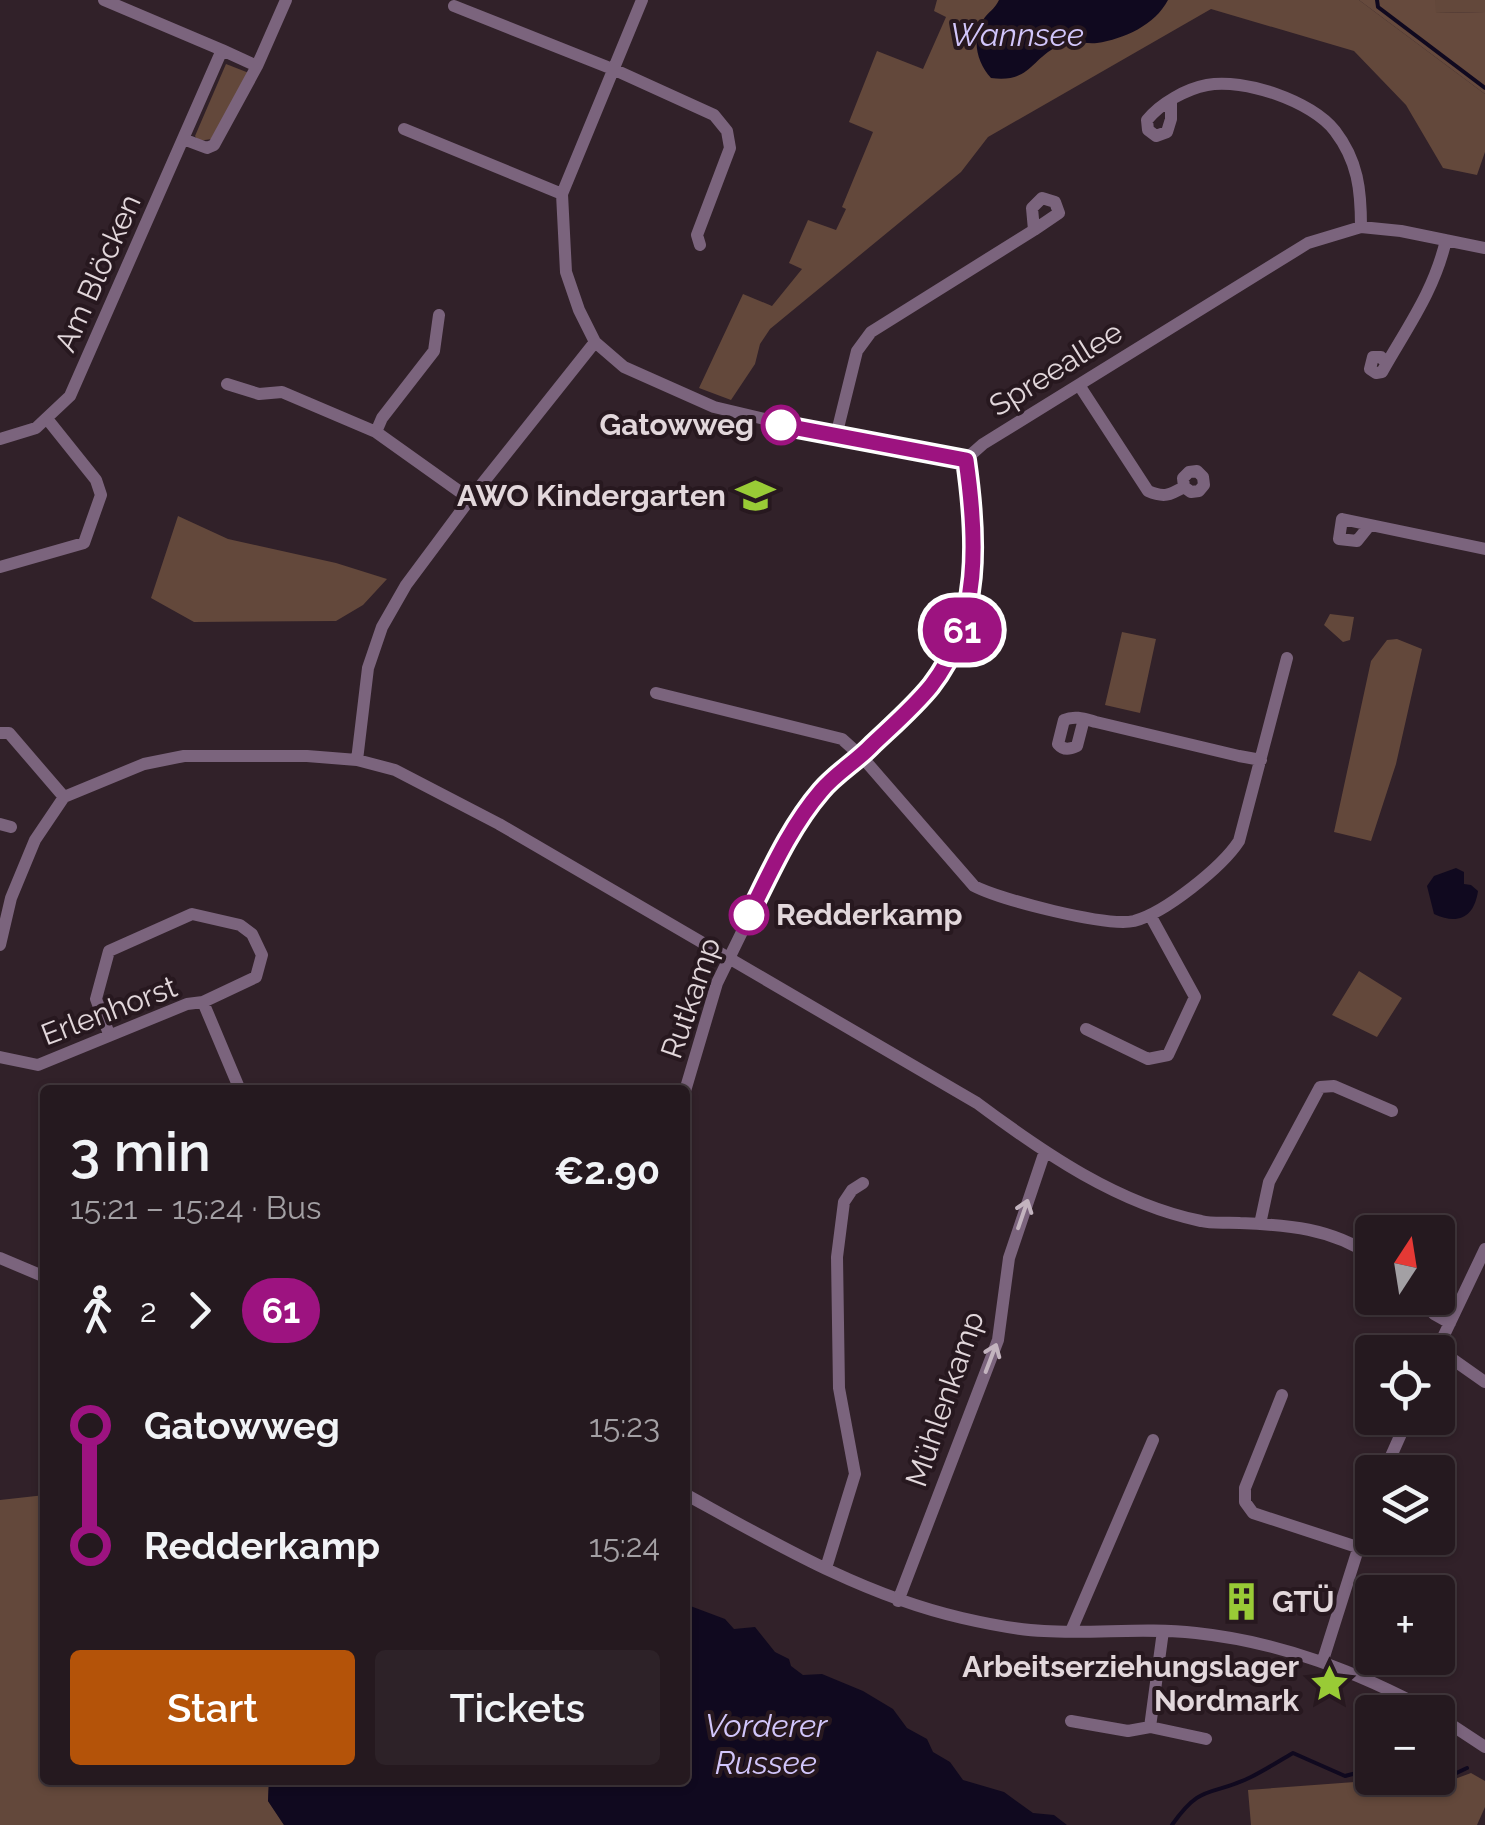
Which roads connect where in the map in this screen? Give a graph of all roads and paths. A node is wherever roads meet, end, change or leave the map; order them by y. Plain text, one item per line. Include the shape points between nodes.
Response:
1 (104, 0) edge
2 (286, 0) edge
3 (642, 0) edge
4 (454, 6) dead end
5 (222, 50) junction
6 (256, 66) junction
7 (616, 70) junction
8 (1171, 101) dead end
9 (404, 129) dead end
10 (183, 139) junction
11 (562, 194) junction
12 (1361, 227) junction
13 (1034, 230) dead end
14 (1446, 240) junction
15 (700, 245) dead end
16 (1485, 248) edge
17 (439, 315) dead end
18 (595, 342) junction
19 (1385, 362) dead end
20 (227, 384) dead end
21 (1079, 385) junction
22 (48, 420) junction
23 (376, 432) junction
24 (836, 436) junction
25 (0, 439) edge
26 (966, 460) junction
27 (1184, 487) dead end
28 (470, 499) junction
29 (1369, 526) dead end
30 (1485, 549) edge
31 (0, 567) edge
32 (1287, 658) dead end
33 (656, 692) dead end
34 (1084, 719) dead end
35 (0, 733) edge
36 (862, 756) junction
37 (356, 760) junction
38 (1262, 760) junction
39 (64, 797) junction
40 (6, 896) edge
41 (1150, 914) junction
42 (0, 945) edge
43 (728, 958) junction
44 (203, 1002) junction
45 (1086, 1029) dead end
46 (109, 1034) junction
47 (0, 1057) edge
48 (238, 1085) edge
49 (687, 1085) edge
50 (1392, 1111) dead end
51 (1044, 1154) junction
52 (863, 1182) dead end
53 (1260, 1224) junction
54 (1355, 1248) edge
55 (1485, 1249) edge
56 (0, 1258) edge
57 (40, 1276) edge
58 (1436, 1315) edge
59 (1450, 1323) junction
60 (1444, 1335) edge
61 (1455, 1362) edge
62 (1485, 1382) edge
63 (1282, 1394) dead end
64 (1152, 1440) dead end
65 (690, 1497) edge
66 (1355, 1545) edge
67 (1355, 1553) edge
68 (826, 1568) junction
69 (898, 1600) junction
70 (1071, 1631) junction
71 (1163, 1631) junction
72 (1323, 1660) junction
73 (1396, 1695) edge
74 (1071, 1720) dead end
75 (1150, 1727) junction
76 (1455, 1727) edge
77 (1206, 1739) dead end
78 (1484, 1745) edge

1 - 5 street
2 - 6 street
3 - 7 street
4 - 7 street
5 - 6 street
5 - 10 street, Am Blöcken
6 - 10 street via 214,145
7 - 11 street
7 - 15 street via 705,110 727,131 729,154 697,235
8 - 12 street via 1210,84 1295,98 1316,111 1359,177
9 - 11 street
10 - 22 street, Am Blöcken via 77,383
11 - 18 street via 566,272
12 - 14 street, Spreeallee
12 - 21 street, Spreeallee via 1308,243
13 - 24 street via 871,332 857,351
14 - 16 street, Spreeallee
14 - 19 street via 1428,294
17 - 23 street via 434,352
18 - 24 street via 624,368 714,407
18 - 28 street
20 - 23 street via 259,394 282,392
21 - 26 street, Spreeallee
21 - 27 street via 1148,491 1169,496
22 - 25 street
22 - 31 street via 101,495 84,544
23 - 28 street
24 - 26 street
26 - 36 street, Rutkamp via 975,548 963,626 930,687
28 - 37 street via 382,627 368,668
29 - 30 street
32 - 38 street
33 - 36 street via 829,734
34 - 38 street
35 - 39 street via 9,732
36 - 41 street via 984,891 1108,921
36 - 43 street, Rutkamp via 821,791 786,842
37 - 39 street via 184,756 144,764
37 - 43 street via 424,784
38 - 41 street via 1234,850
39 - 40 street
40 - 42 street
41 - 45 street via 1195,997 1168,1055 1148,1059
43 - 49 street, Rutkamp
43 - 51 street via 977,1103
44 - 46 street, Erlenhorst
44 - 46 street via 256,978 262,950 240,925 192,914 109,951 96,999
44 - 48 street, Erlenhorst
46 - 47 street, Erlenhorst via 38,1065
50 - 53 street via 1334,1086 1320,1088 1269,1182
51 - 53 street via 1152,1206 1204,1222
69 -> 51 street, Mühlenkamp via 998,1340 1010,1258
52 - 68 street via 844,1202 837,1257 839,1388 855,1474
53 - 54 street via 1320,1231
55 - 59 street
56 - 57 street
58 - 59 street
59 - 60 street
61 - 62 street
63 - 66 street via 1245,1502 1253,1513
64 - 70 street
65 - 68 street
67 - 72 street
68 - 69 street
69 - 70 street via 962,1618
70 - 71 street
71 - 72 street via 1249,1641
71 - 75 street
72 - 73 street
74 - 75 street via 1128,1731
75 - 77 street
76 - 78 street

